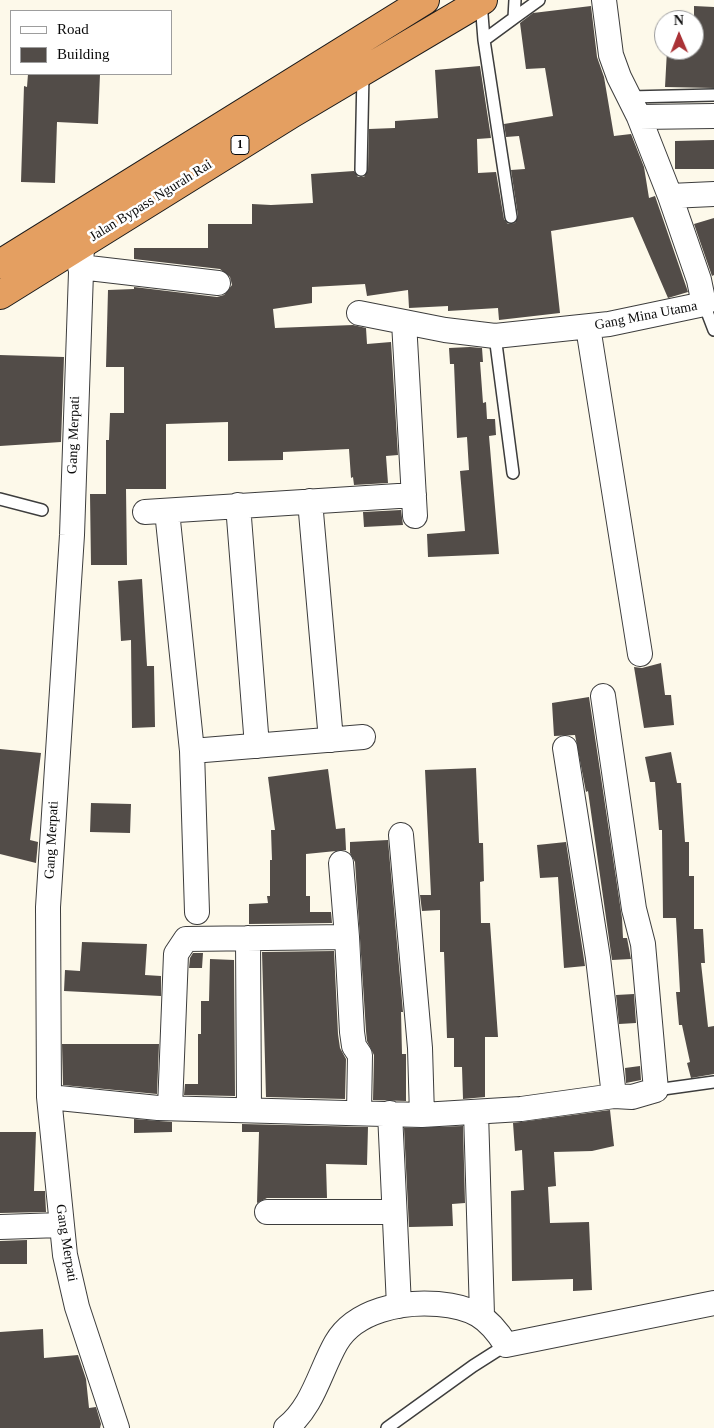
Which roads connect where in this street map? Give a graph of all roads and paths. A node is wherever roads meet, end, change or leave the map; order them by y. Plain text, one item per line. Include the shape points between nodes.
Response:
1 (425, 0) edge
2 (515, 0) edge
3 (538, 0) edge
4 (604, 0) edge
5 (482, 1) edge
6 (514, 18) junction
7 (484, 40) junction
8 (364, 72) junction
9 (714, 95) edge
10 (283, 103) junction
11 (634, 107) junction
12 (714, 116) edge
13 (361, 170) dead end
14 (714, 194) edge
15 (670, 196) junction
16 (511, 217) dead end
17 (81, 255) junction
18 (0, 264) edge
19 (218, 283) dead end
20 (0, 295) edge
21 (704, 304) junction
22 (359, 313) dead end
23 (404, 322) junction
24 (588, 327) junction
25 (714, 330) edge
26 (495, 336) junction
27 (513, 473) dead end
28 (0, 499) edge
29 (310, 501) junction
30 (238, 506) junction
31 (42, 510) dead end
32 (640, 654) dead end
33 (603, 696) dead end
34 (363, 737) dead end
35 (331, 740) junction
36 (257, 746) junction
37 (565, 748) dead end
38 (192, 751) junction
39 (401, 834) dead end
40 (342, 863) dead end
41 (197, 912) dead end
42 (347, 937) junction
43 (248, 938) junction
44 (714, 1082) edge
45 (656, 1090) junction
46 (614, 1096) junction
47 (48, 1097) junction
48 (170, 1108) junction
49 (249, 1109) junction
50 (476, 1112) junction
51 (359, 1113) junction
52 (390, 1113) junction
53 (422, 1114) junction
54 (267, 1212) dead end
55 (394, 1212) junction
56 (61, 1225) junction
57 (0, 1227) edge
58 (714, 1303) edge
59 (399, 1306) junction
60 (482, 1315) junction
61 (506, 1345) junction
62 (117, 1428) edge
63 (286, 1428) edge
64 (388, 1428) edge

1 - 10 highway, Jalan Bypass Ngurah Rai / 1
2 - 6 lane
3 - 6 lane
4 - 11 street, Gang Mina Utama via 611,55
5 - 7 lane
5 - 8 highway, Jalan Bypass Ngurah Rai / 1
6 - 7 lane
7 - 16 lane
8 - 10 highway, Jalan Bypass Ngurah Rai / 1
8 - 13 lane
9 - 11 lane
10 - 17 highway, Jalan Bypass Ngurah Rai / 1
10 - 18 highway, Jalan Bypass Ngurah Rai / 1
11 - 12 street
11 - 15 street, Gang Mina Utama
14 - 15 street
15 - 21 street, Gang Mina Utama
17 - 19 street
17 - 20 highway, Jalan Bypass Ngurah Rai / 1
17 - 47 street, Gang Merpati via 72,535 48,907
21 - 24 street, Gang Mina Utama
21 - 25 lane
22 - 23 street, Gang Mina Utama
23 - 26 street, Gang Mina Utama
23 - 29 street via 415,505
24 - 26 street, Gang Mina Utama
24 - 32 street
26 - 27 lane
28 - 31 lane
29 - 30 street
29 - 35 street
30 - 36 street
30 - 38 street via 156,512
33 - 45 street via 634,909 643,939
34 - 35 street
35 - 36 street
36 - 38 street
37 - 46 street via 598,958
38 - 41 street
39 - 53 street via 420,1048
40 - 42 street
42 - 43 street
42 - 51 street via 352,1032 354,1046 360,1055
43 - 48 street via 186,939 176,954
43 - 49 street
44 - 45 lane
45 - 46 street via 632,1097
46 - 50 street
47 - 48 street
47 - 56 street, Gang Merpati
48 - 49 street
49 - 51 street
50 - 53 street
50 - 60 street
51 - 52 street
52 - 53 street
52 - 55 street
54 - 55 street
55 - 59 street
56 - 57 street
56 - 62 street, Gang Merpati via 77,1307
58 - 61 street
59 - 60 street via 447,1305
59 - 63 street via 370,1314 346,1331 337,1342 306,1404
60 - 61 street via 496,1328
61 - 64 lane

